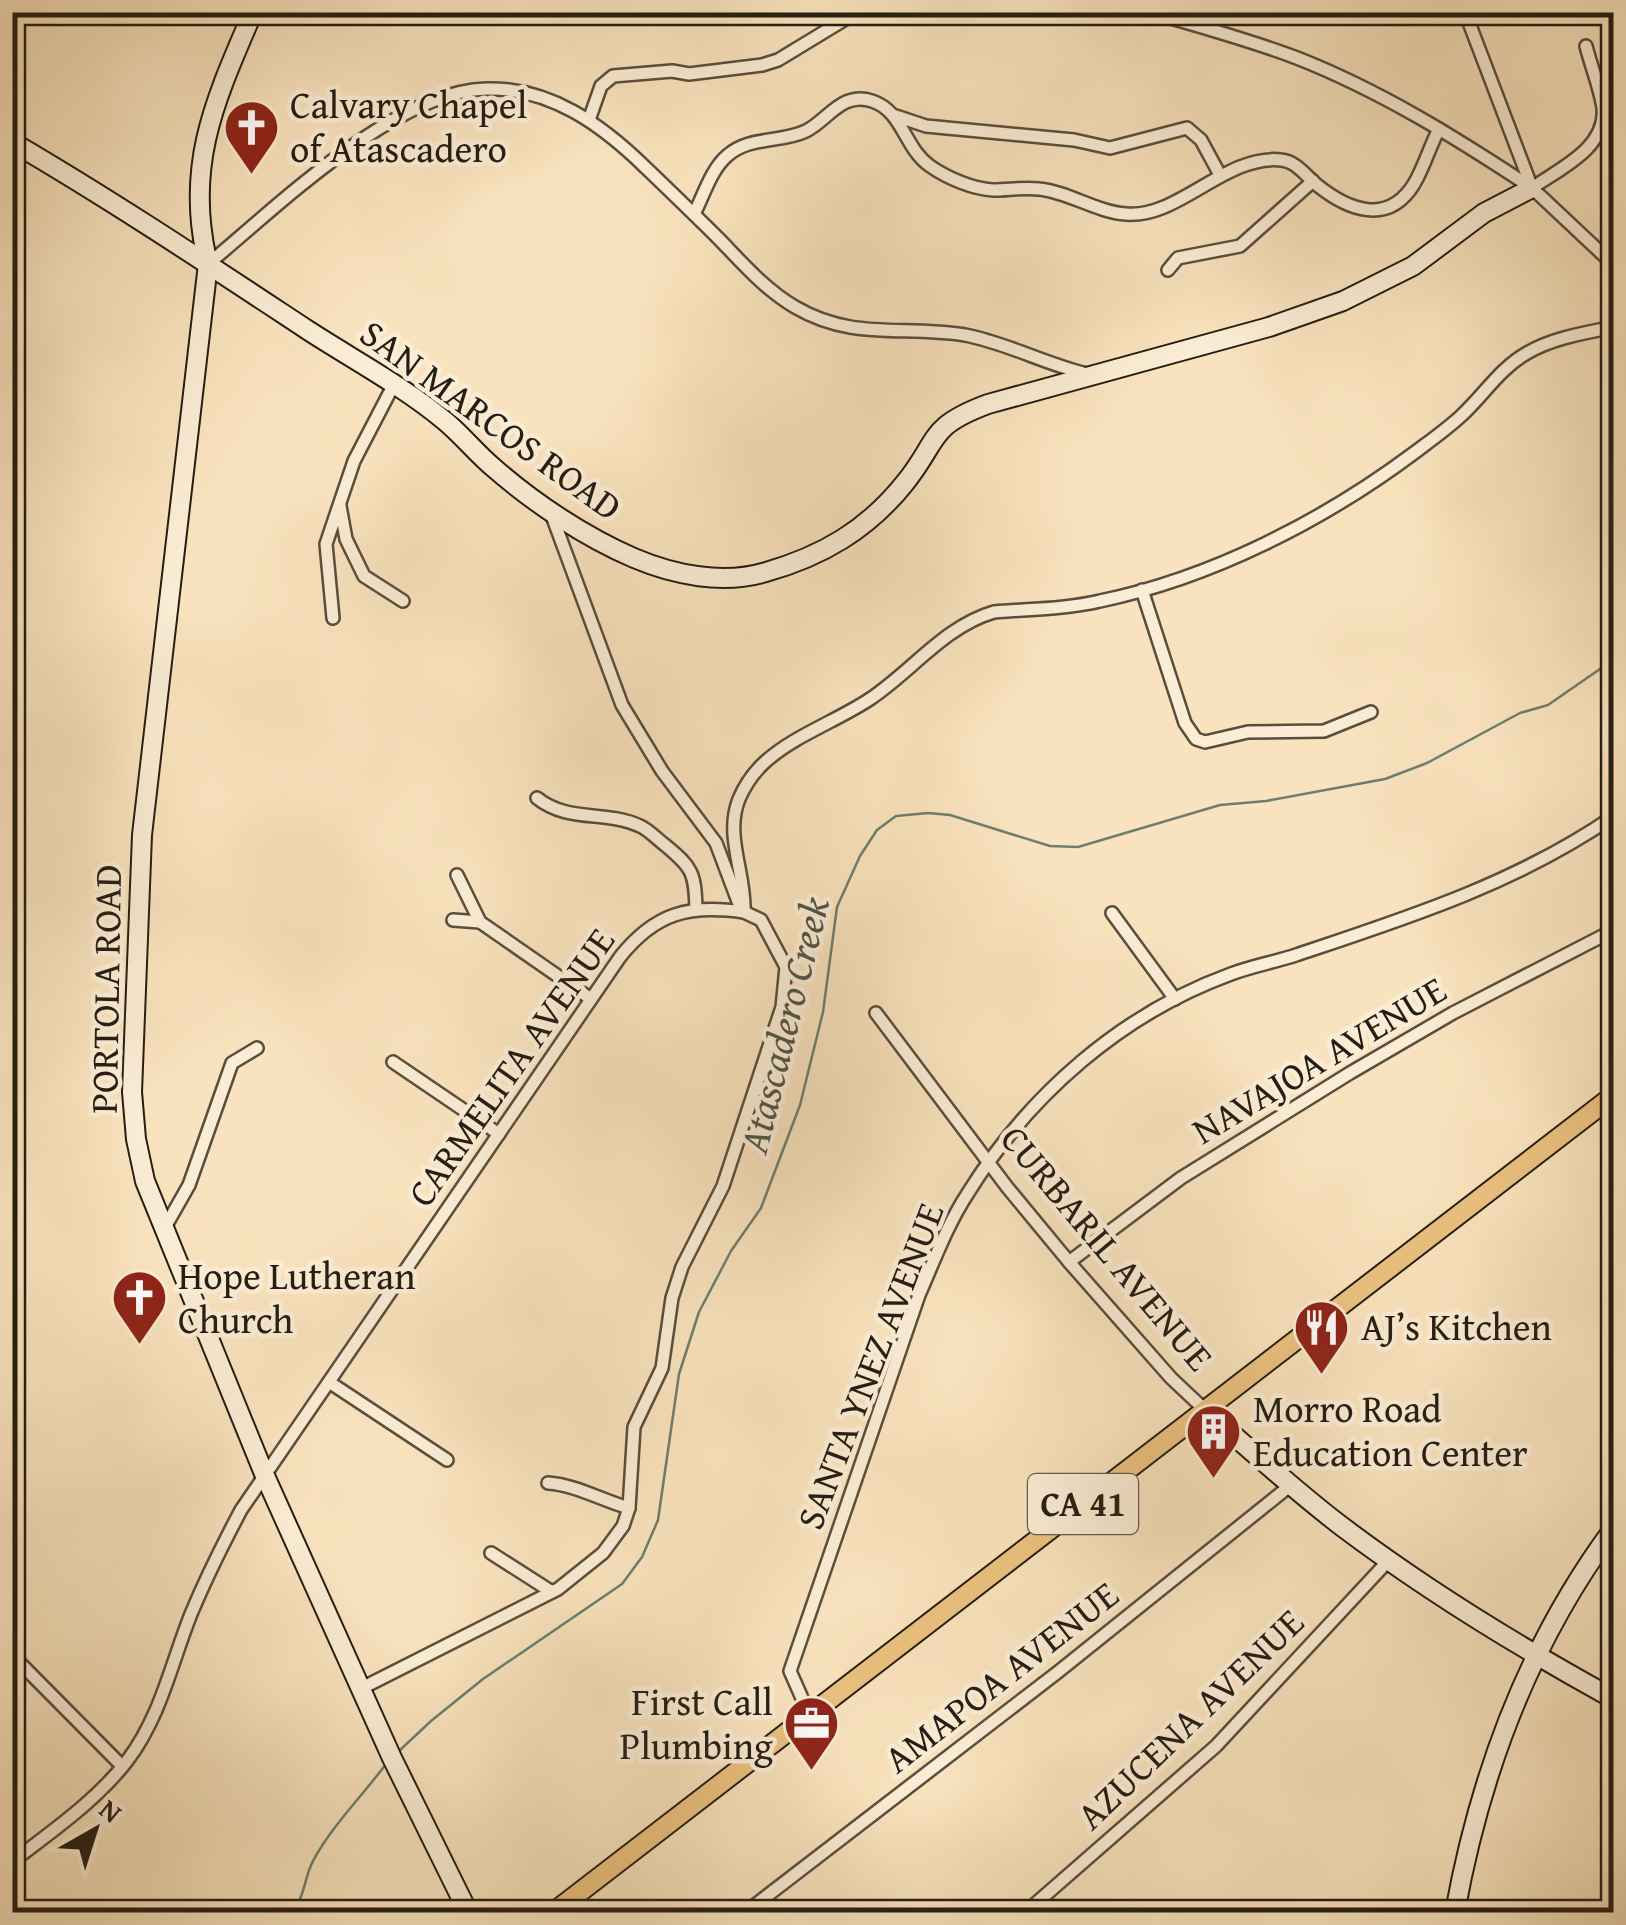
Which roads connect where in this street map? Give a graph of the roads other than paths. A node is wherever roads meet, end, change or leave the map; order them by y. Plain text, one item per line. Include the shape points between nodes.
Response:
1 (253, 12) edge
2 (856, 12) edge
3 (1150, 12) edge
4 (1465, 12) edge
5 (1172, 15) edge
6 (1586, 46) dead end
7 (896, 116) junction
8 (589, 120) junction
9 (1439, 129) junction
10 (15, 144) edge
11 (12, 174) edge
12 (1220, 175) junction
13 (1313, 182) junction
14 (1532, 188) junction
15 (694, 214) junction
16 (208, 264) junction
17 (1614, 266) edge
18 (1168, 270) dead end
19 (1614, 327) edge
20 (1093, 375) junction
21 (394, 386) junction
22 (340, 502) junction
23 (550, 510) junction
24 (1142, 590) junction
25 (403, 601) dead end
26 (333, 618) dead end
27 (1371, 712) dead end
28 (537, 798) dead end
29 (1614, 816) edge
30 (457, 875) dead end
31 (696, 910) junction
32 (744, 912) junction
33 (1112, 913) dead end
34 (453, 920) dead end
35 (480, 922) junction
36 (1614, 930) edge
37 (591, 999) junction
38 (1176, 999) junction
39 (876, 1013) dead end
40 (257, 1048) dead end
41 (393, 1062) dead end
42 (1614, 1095) edge
43 (498, 1134) junction
44 (989, 1162) junction
45 (164, 1229) junction
46 (1069, 1262) junction
47 (329, 1382) junction
48 (1205, 1410) junction
49 (447, 1460) dead end
50 (265, 1476) junction
51 (548, 1483) dead end
52 (1290, 1486) junction
53 (629, 1508) junction
54 (1614, 1528) edge
55 (490, 1552) dead end
56 (1389, 1560) junction
57 (552, 1592) junction
58 (12, 1655) edge
59 (1536, 1655) junction
60 (360, 1689) junction
61 (1614, 1699) edge
62 (809, 1714) junction
63 (122, 1766) junction
64 (12, 1862) edge
65 (468, 1912) edge
66 (554, 1912) edge
67 (746, 1912) edge
68 (1026, 1912) edge
69 (1455, 1912) edge

1 - 16 street, PORTOLA ROAD via 202,150 198,197
2 - 8 street via 762,65 613,76 601,86
3 - 5 street
4 - 14 street
5 - 9 street via 1298,59
6 - 14 street via 1601,99 1601,130 1584,152
7 - 12 street via 926,126 1110,148 1187,128
7 - 12 street via 911,149 932,167 988,190 1039,188 1132,215
7 - 15 street via 874,101 856,100 837,106 805,132 741,147 723,159
8 - 15 street
8 - 16 street via 511,90 436,99 355,145
9 - 13 street via 1412,187 1390,206 1358,210
9 - 14 street
10 - 11 street
10 - 16 street, SAN MARCOS ROAD
12 - 13 street via 1280,160
13 - 18 street via 1240,246 1178,258
14 - 17 street
14 - 20 street, SAN MARCOS ROAD via 1484,213 1413,266 1343,301
15 - 20 street via 766,287 822,320 870,332 985,340
16 - 21 street, SAN MARCOS ROAD
16 - 45 street, PORTOLA ROAD via 141,864 132,1114 145,1181
19 - 24 street via 1525,354 1464,414 1332,507 1209,567
20 - 23 street, SAN MARCOS ROAD via 955,416 867,523 818,554 746,578 656,566
21 - 22 street
21 - 23 street, SAN MARCOS ROAD
22 - 25 street via 346,538 364,576
22 - 26 street via 326,544
23 - 32 street via 622,705 716,843
24 - 27 street via 1196,739 1324,731
24 - 32 street via 1080,605 978,616 868,700 764,762 734,816
28 - 31 street via 551,810 642,827 687,864 695,878
29 - 38 street, SANTA YNEZ AVENUE via 1487,887 1230,974
30 - 35 street
31 - 32 street, CARMELITA AVENUE
31 - 37 street, CARMELITA AVENUE via 647,928
32 - 53 street via 761,920 786,966 782,1006 723,1186 672,1298 662,1368 634,1428
33 - 38 street
34 - 35 street
35 - 37 street
36 - 46 street, NAVAJOA AVENUE via 1350,1072 1181,1178
37 - 43 street, CARMELITA AVENUE
38 - 44 street, SANTA YNEZ AVENUE via 1072,1069
39 - 44 street, CURBARIL AVENUE
40 - 45 street via 232,1062 189,1184
41 - 43 street
42 - 48 main road, CA 41 / CA 41
43 - 47 street, CARMELITA AVENUE
44 - 46 street, CURBARIL AVENUE
44 - 62 street, SANTA YNEZ AVENUE via 944,1235 919,1296 790,1672
45 - 50 street, PORTOLA ROAD
46 - 48 street, CURBARIL AVENUE
47 - 49 street
47 - 50 street, CARMELITA AVENUE
48 - 52 street, CURBARIL AVENUE
48 - 62 main road, CA 41 / CA 41
50 - 60 street, PORTOLA ROAD
50 - 63 street, CARMELITA AVENUE via 213,1562 162,1700
51 - 53 street
52 - 56 street, CURBARIL AVENUE
52 - 67 street, AMAPOA AVENUE
53 - 57 street via 603,1553
54 - 59 street
55 - 57 street
56 - 59 street, CURBARIL AVENUE
56 - 68 street, AZUCENA AVENUE via 1216,1746
57 - 60 street
58 - 63 street
59 - 61 street, CURBARIL AVENUE
59 - 69 street via 1481,1791
60 - 65 street, PORTOLA ROAD
62 - 66 main road, CA 41 / CA 41
63 - 64 street, CARMELITA AVENUE

